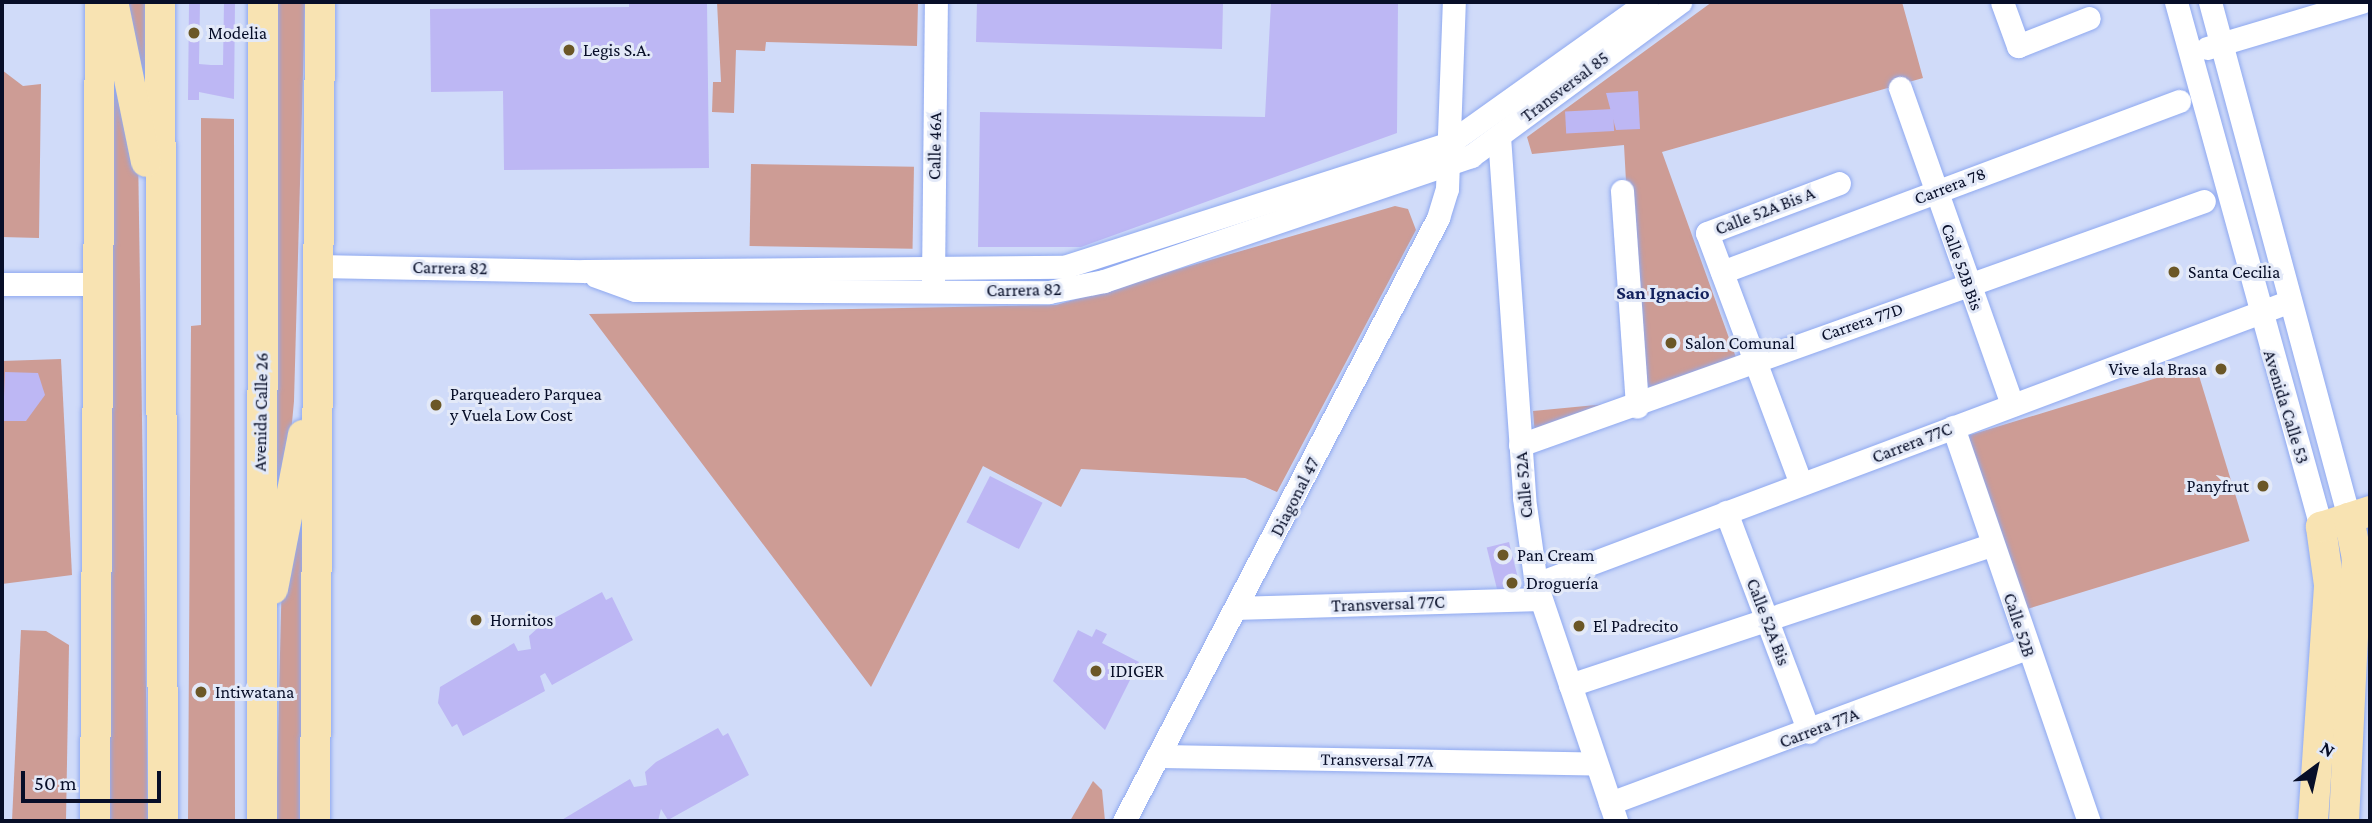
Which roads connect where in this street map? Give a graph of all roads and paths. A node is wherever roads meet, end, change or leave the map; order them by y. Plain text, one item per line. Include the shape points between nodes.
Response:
1 (100, 2) edge
2 (113, 2) edge
3 (160, 2) edge
4 (263, 2) edge
5 (320, 2) edge
6 (936, 2) edge
7 (1454, 2) edge
8 (1647, 2) edge
9 (1680, 2) edge
10 (2002, 2) edge
11 (2176, 2) edge
12 (2210, 2) edge
13 (2361, 2) edge
14 (2089, 18) dead end
15 (2221, 43) junction
16 (2189, 53) junction
17 (1900, 88) dead end
18 (2179, 101) dead end
19 (1499, 136) junction
20 (1448, 155) junction
21 (1839, 183) dead end
22 (1622, 191) dead end
23 (1936, 192) junction
24 (2204, 201) dead end
25 (157, 245) junction
26 (317, 266) junction
27 (934, 267) junction
28 (584, 271) junction
29 (1722, 272) junction
30 (2, 284) edge
31 (99, 284) junction
32 (1969, 285) junction
33 (933, 291) junction
34 (2288, 302) junction
35 (2258, 313) junction
36 (1755, 360) junction
37 (316, 371) junction
38 (2011, 405) junction
39 (1637, 406) junction
40 (1953, 427) junction
41 (1520, 445) junction
42 (1801, 484) junction
43 (1726, 512) junction
44 (2347, 519) edge
45 (1992, 545) junction
46 (1537, 591) junction
47 (1237, 608) junction
48 (1767, 620) junction
49 (2026, 648) junction
50 (1570, 685) junction
51 (1809, 732) junction
52 (1158, 756) junction
53 (1595, 764) junction
54 (1613, 812) edge
55 (262, 817) edge
56 (95, 821) edge
57 (163, 821) edge
58 (315, 821) edge
59 (1124, 821) edge
60 (2089, 821) edge
61 (2313, 821) edge
62 (2344, 821) edge

1 - 31 main road
2 - 25 main road
3 - 25 main road
4 - 55 main road, Avenida Calle 26
5 - 26 main road
6 - 27 street, Calle 46A
7 - 20 street
8 - 20 street, Transversal 85
9 - 19 street, Transversal 85
10 - 14 street via 2018,46
11 - 16 street, Avenida Calle 53
12 - 15 street, Avenida Calle 53
13 - 15 street
15 - 16 street
15 - 34 street, Avenida Calle 53
16 - 35 street, Avenida Calle 53
17 - 23 street, Calle 52B Bis
18 - 23 street, Carrera 78
19 - 20 street, Transversal 85
19 - 41 street, Calle 52A
20 - 27 street, Carrera 82 via 1076,264
20 - 33 street, Carrera 82 via 1104,281 1049,292
20 - 47 street, Diagonal 47 via 1438,218
21 - 29 street, Calle 52A Bis A via 1707,233
22 - 39 street
23 - 29 street, Carrera 78
23 - 32 street, Calle 52B Bis
24 - 32 street, Carrera 77D
25 - 57 main road
26 - 28 street, Carrera 82
26 - 37 main road
27 - 28 street, Carrera 82
27 - 33 street, Calle 46A
28 - 33 street, Carrera 82 via 635,290
29 - 36 street, Calle 52A Bis A
30 - 31 street
31 - 56 main road
32 - 36 street, Carrera 77D
32 - 38 street, Calle 52B Bis
34 - 35 street, Carrera 77C
34 - 44 street, Avenida Calle 53
35 - 38 street, Carrera 77C
35 - 44 street, Avenida Calle 53
36 - 39 street, Carrera 77D
36 - 42 street, Calle 52A Bis A
37 - 55 main road via 273,574
37 - 58 main road
38 - 40 street, Carrera 77C
39 - 41 street, Carrera 77D
40 - 42 street, Carrera 77C
40 - 45 street, Calle 52B
41 - 46 street, Calle 52A
42 - 43 street, Carrera 77C
43 - 46 street, Carrera 77C
43 - 48 street, Calle 52A Bis
44 - 61 main road, Avenida Calle 53 via 2329,572
44 - 62 main road, Avenida Calle 53 via 2357,559
45 - 48 street
45 - 49 street, Calle 52B
46 - 47 street, Transversal 77C
46 - 50 street, Calle 52A
47 - 52 street, Diagonal 47
48 - 50 street
48 - 51 street, Calle 52A Bis
49 - 51 street, Carrera 77A
49 - 60 street, Calle 52B
50 - 53 street, Calle 52A
51 - 54 street, Carrera 77A
52 - 53 street, Transversal 77A
52 - 59 street, Diagonal 47
53 - 54 street, Calle 52A

